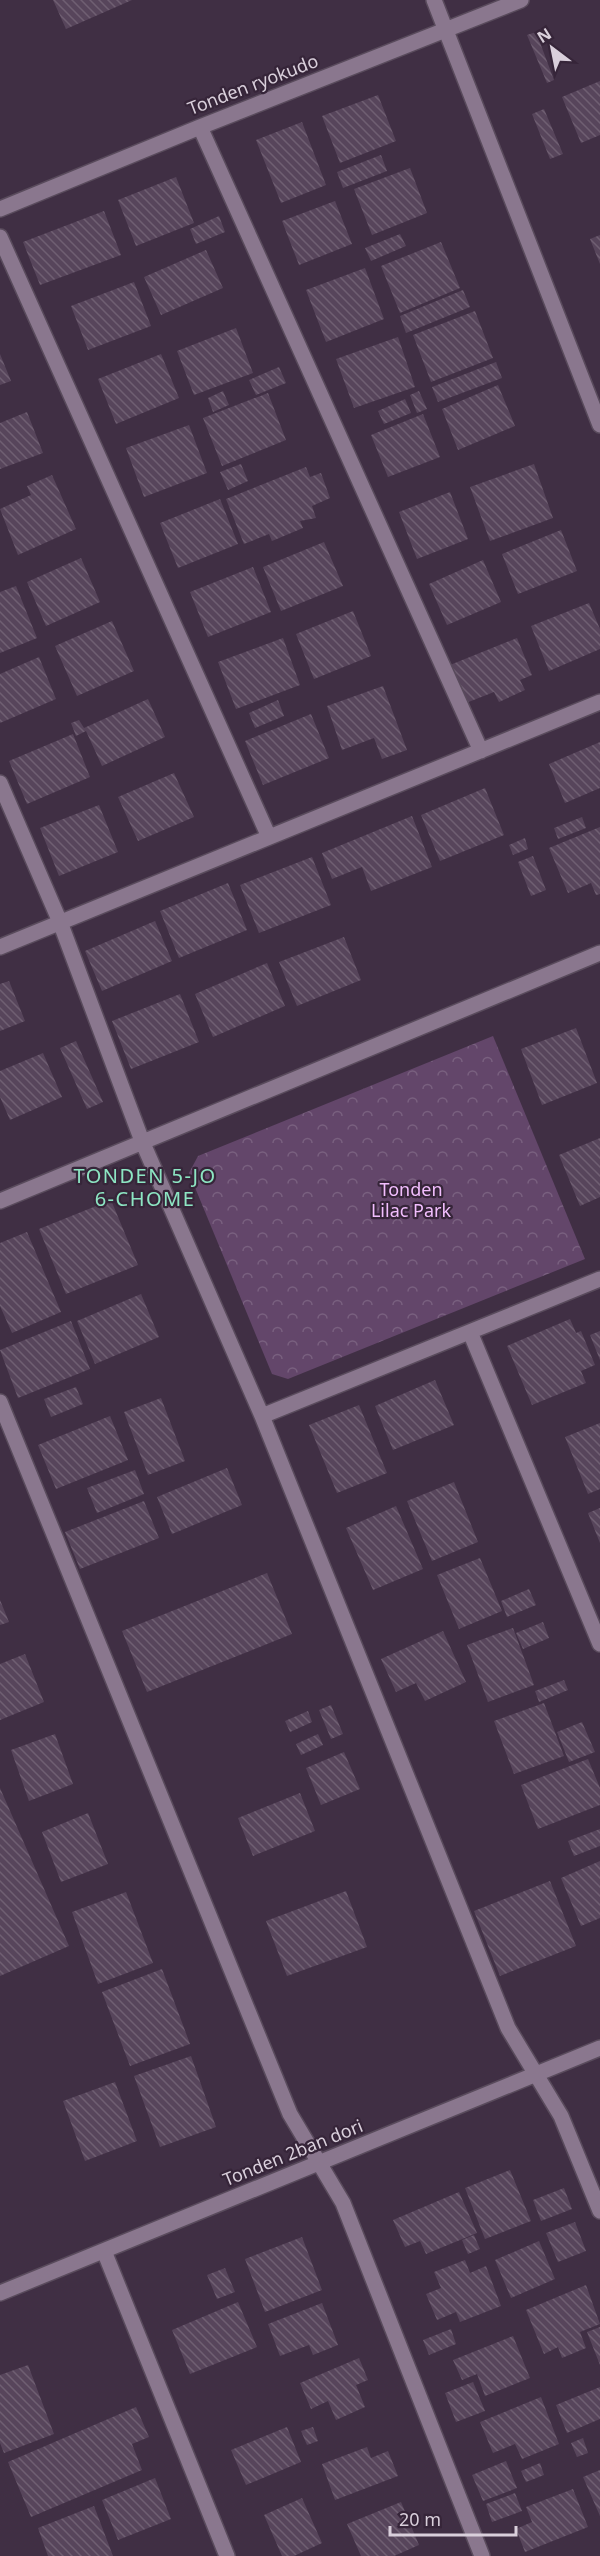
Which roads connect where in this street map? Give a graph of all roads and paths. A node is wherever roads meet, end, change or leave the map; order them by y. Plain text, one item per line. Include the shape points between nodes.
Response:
1 (434, 0) edge
2 (521, 0) edge
3 (447, 31) junction
4 (200, 127) junction
5 (0, 209) edge
6 (0, 237) edge
7 (600, 425) edge
8 (600, 702) edge
9 (481, 751) junction
10 (0, 783) edge
11 (269, 837) junction
12 (60, 922) junction
13 (0, 947) edge
14 (600, 953) edge
15 (142, 1141) junction
16 (0, 1201) edge
17 (600, 1279) edge
18 (470, 1332) junction
19 (0, 1402) edge
20 (262, 1416) junction
21 (600, 1644) edge
22 (600, 2048) edge
23 (537, 2074) junction
24 (319, 2164) junction
25 (600, 2211) edge
26 (104, 2251) junction
27 (0, 2293) edge
28 (227, 2556) edge
29 (482, 2556) edge

1 - 3 street
2 - 3 street, Tonden ryokudo
3 - 4 street, Tonden ryokudo
3 - 7 street
4 - 5 street, Tonden ryokudo
4 - 9 street
6 - 11 street
8 - 9 street
9 - 11 street
10 - 12 street
11 - 12 street
12 - 13 street
12 - 15 street
14 - 15 street
15 - 16 street
15 - 20 street
17 - 18 street
18 - 20 street
18 - 21 street
19 - 24 street via 290,2114
20 - 23 street via 508,2028
22 - 23 street, Tonden 2ban dori
23 - 24 street, Tonden 2ban dori
23 - 25 street via 561,2116
24 - 26 street, Tonden 2ban dori
24 - 29 street via 343,2203
26 - 27 street, Tonden 2ban dori
26 - 28 street

